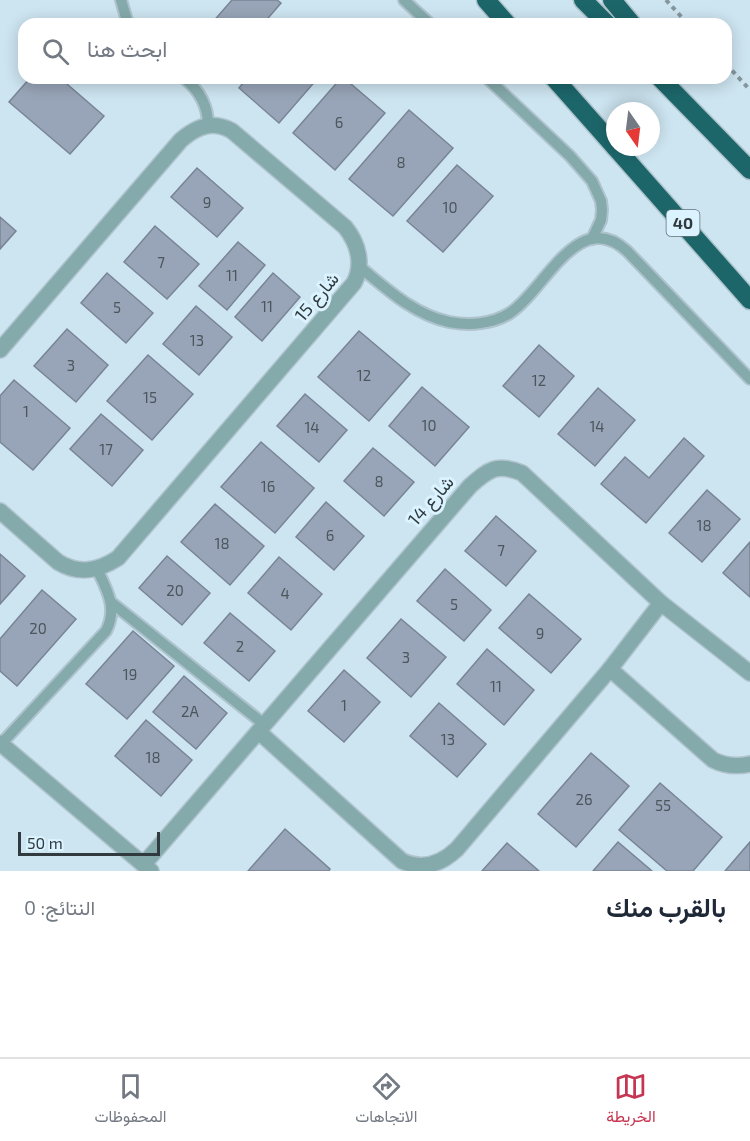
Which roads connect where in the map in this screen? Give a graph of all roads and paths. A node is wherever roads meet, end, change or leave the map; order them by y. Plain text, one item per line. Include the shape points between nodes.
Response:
1 (121, 0) edge
2 (404, 0) edge
3 (486, 0) edge
4 (583, 0) edge
5 (612, 0) edge
6 (666, 0) edge
7 (126, 18) edge
8 (424, 18) edge
9 (502, 18) edge
10 (601, 18) edge
11 (627, 18) edge
12 (682, 18) edge
13 (732, 70) edge
14 (191, 84) edge
15 (493, 84) edge
16 (559, 84) edge
17 (666, 84) edge
18 (680, 84) edge
19 (750, 90) edge
20 (208, 125) junction
21 (606, 137) edge
22 (623, 156) edge
23 (748, 167) edge
24 (592, 239) junction
25 (360, 267) junction
26 (750, 300) edge
27 (0, 350) edge
28 (750, 379) edge
29 (0, 511) edge
30 (97, 569) junction
31 (112, 603) junction
32 (661, 603) junction
33 (610, 669) junction
34 (750, 673) edge
35 (262, 728) junction
36 (1, 744) edge
37 (750, 764) edge
38 (148, 868) edge

1 - 7 lane
2 - 8 lane
3 - 9 highway
4 - 10 highway
5 - 11 highway
6 - 12 path
13 - 19 path
14 - 20 lane via 203,102
15 - 24 lane via 592,180 602,210
16 - 21 highway, 40
17 - 23 highway
18 - 23 highway
20 - 25 street, شارع 15 via 232,131 345,227 353,238
20 - 27 street via 182,140
22 - 26 highway, 40
24 - 25 lane via 560,260 517,308 498,319 469,324 432,317 398,298
24 - 28 lane via 606,238 620,245
25 - 30 street, شارع 15 via 354,283 123,554
29 - 30 street via 66,567
30 - 31 lane
31 - 35 lane
31 - 36 lane via 106,631
32 - 33 street
32 - 34 street, شارع 14
32 - 35 street, شارع 14 via 522,473 507,468 491,469 470,486
33 - 35 street via 458,849 423,868 402,861
33 - 37 street via 713,760 733,766
35 - 38 street, شارع 14
36 - 38 street

